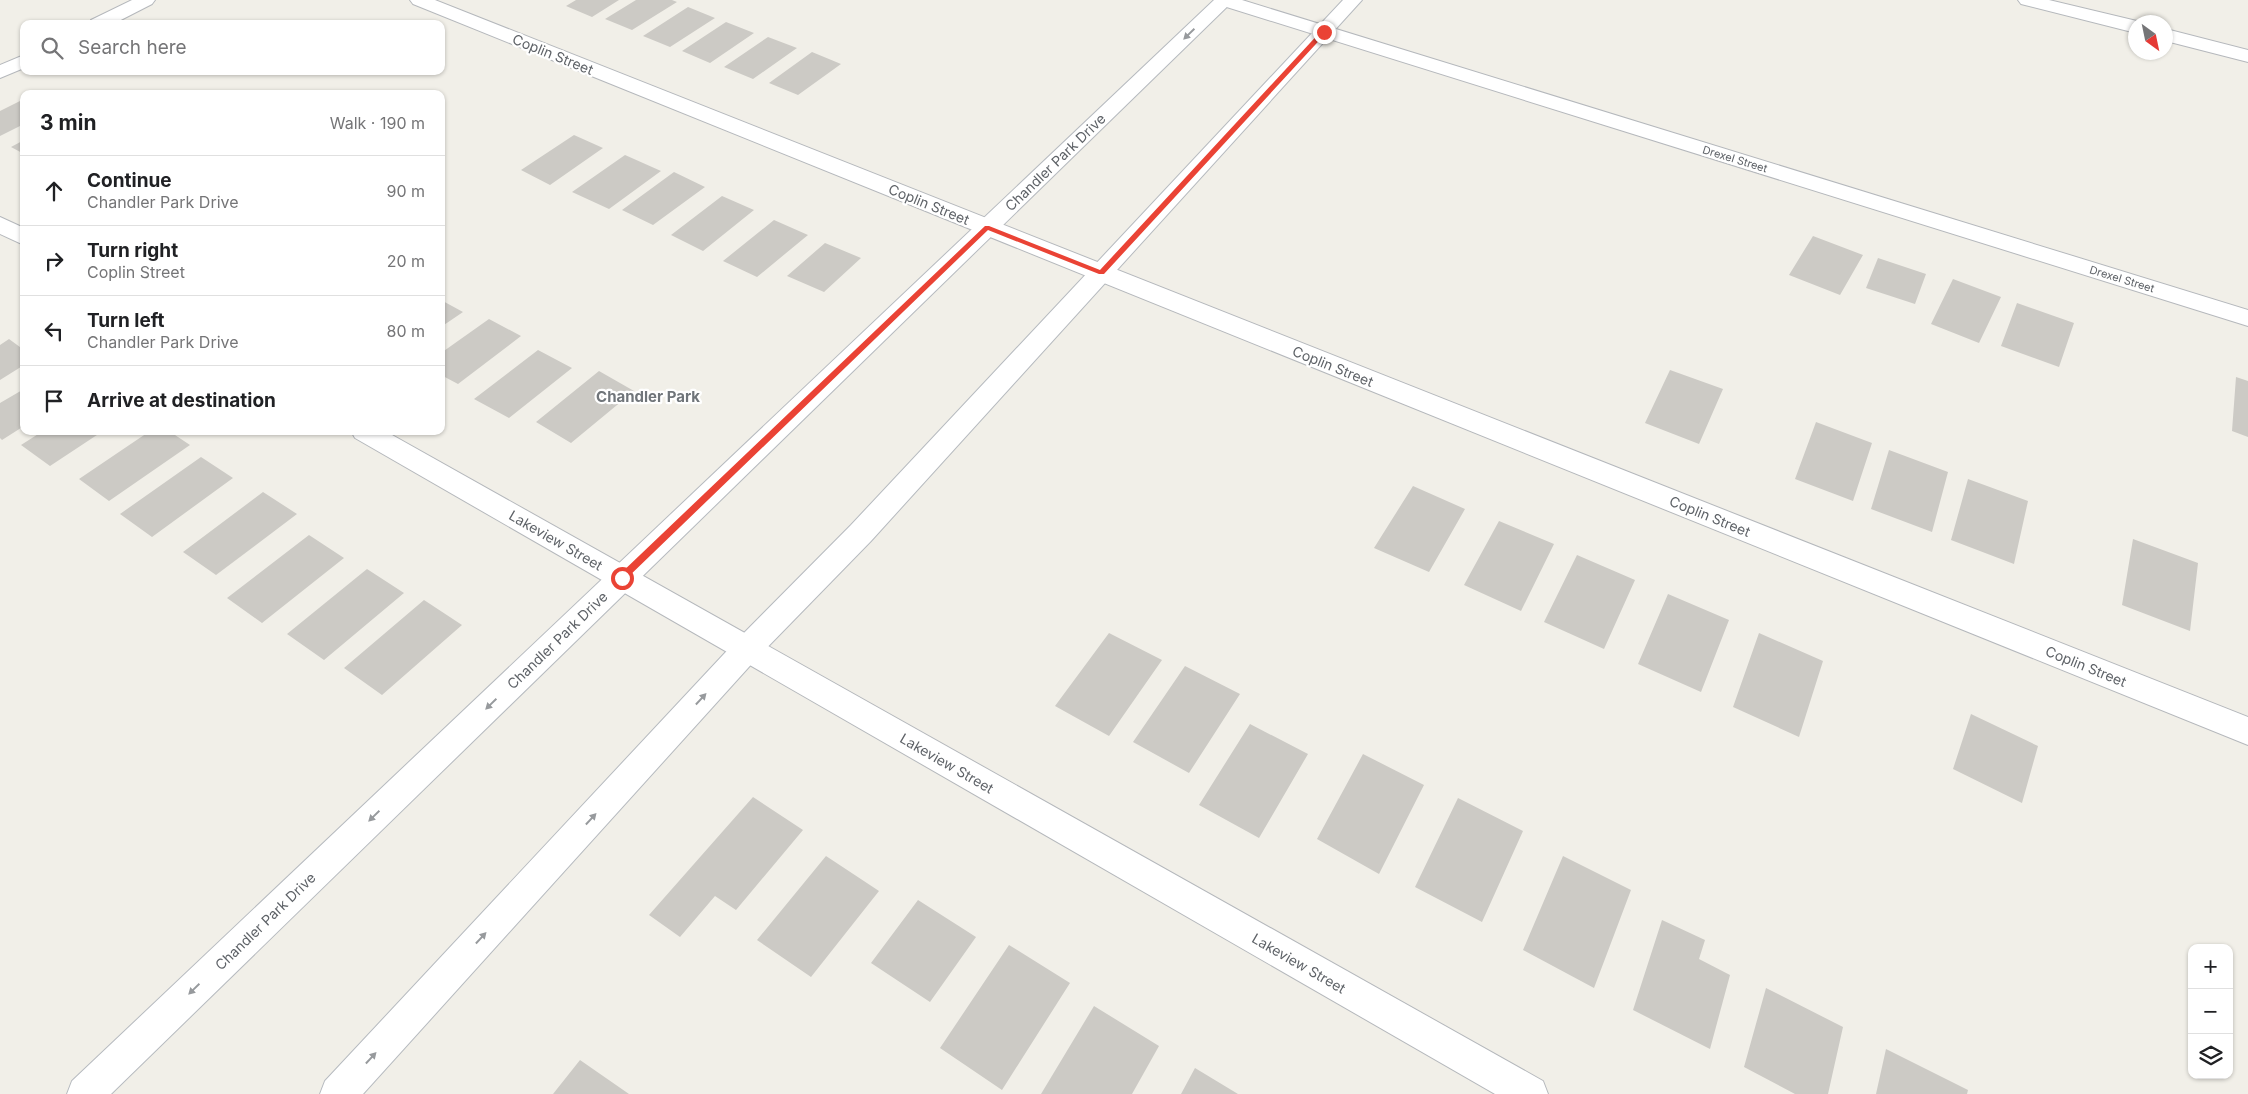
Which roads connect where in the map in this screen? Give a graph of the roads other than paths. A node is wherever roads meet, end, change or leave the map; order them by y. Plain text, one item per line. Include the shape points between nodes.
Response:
1 (146, 0) edge
2 (419, 0) edge
3 (1224, 0) edge
4 (1353, 0) edge
5 (2027, 0) edge
6 (106, 20) edge
7 (2128, 25) edge
8 (1324, 32) junction
9 (2173, 37) edge
10 (2248, 56) edge
11 (20, 63) edge
12 (0, 72) edge
13 (0, 224) edge
14 (987, 228) junction
15 (20, 236) edge
16 (1101, 273) junction
17 (2248, 318) edge
18 (371, 435) edge
19 (622, 578) junction
20 (747, 649) junction
21 (2248, 731) edge
22 (85, 1094) edge
23 (338, 1094) edge
24 (1530, 1094) edge

1 - 6 street
2 - 14 street, Coplin Street
3 - 8 street, Drexel Street
3 -> 14 street, Chandler Park Drive
4 - 8 street
5 - 7 street
8 - 16 street
8 - 17 street, Drexel Street
9 - 10 street
11 - 12 street
13 - 15 street
14 - 16 street, Coplin Street
14 - 19 street, Chandler Park Drive
16 - 20 street via 861,533
16 - 21 street, Coplin Street
18 - 19 street, Lakeview Street
19 - 20 street, Lakeview Street
19 -> 22 street, Chandler Park Drive
23 -> 20 street
20 - 24 street, Lakeview Street

